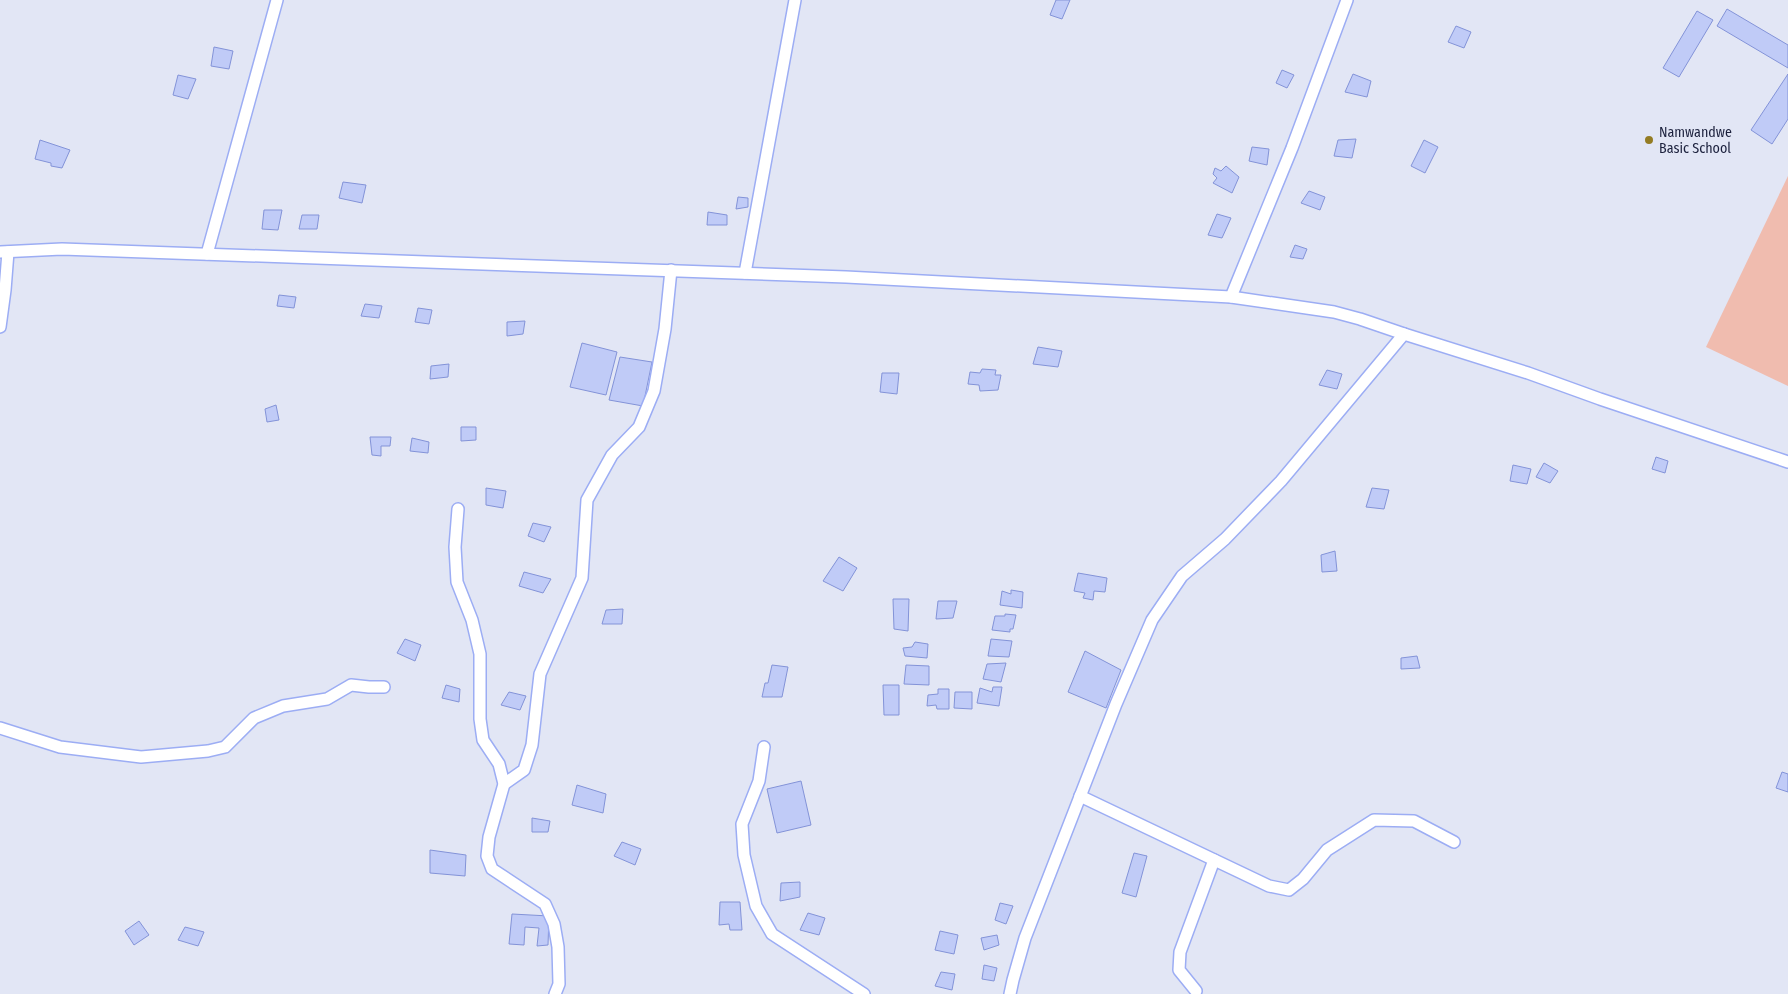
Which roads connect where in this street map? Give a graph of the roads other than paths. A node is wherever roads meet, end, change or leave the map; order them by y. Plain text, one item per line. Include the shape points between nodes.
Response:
1 (277, 0) edge
2 (795, 0) edge
3 (1348, 0) edge
4 (4, 252) edge
5 (206, 254) junction
6 (671, 270) junction
7 (745, 273) junction
8 (1231, 297) junction
9 (0, 327) edge
10 (1404, 334) junction
11 (1788, 462) edge
12 (458, 509) dead end
13 (384, 686) dead end
14 (0, 728) edge
15 (764, 747) dead end
16 (504, 784) junction
17 (1080, 796) junction
18 (1454, 842) dead end
19 (1214, 860) junction
20 (1196, 991) dead end
21 (555, 994) edge
22 (864, 994) edge
23 (1010, 994) edge

1 - 5 street
2 - 7 street
3 - 8 street
4 - 5 street via 62,249
4 - 9 street via 6,290
5 - 6 street
6 - 7 street
6 - 16 street via 654,391 639,427 612,455 587,500 582,578 540,674 532,745 524,770
7 - 8 street
8 - 10 street via 1334,312
10 - 11 street
10 - 17 street via 1281,481 1225,539 1182,576 1152,620
12 - 16 street via 457,582 472,620 480,654 483,740 499,764
13 - 14 street via 351,685 327,699 283,706 254,718 225,747 208,751 141,757 60,747
15 - 22 street via 759,781 742,824 744,855 756,906 772,934
16 - 21 street via 487,856 492,869 545,904 554,924 558,947 559,984
17 - 19 street
17 - 23 street via 1025,938
18 - 19 street via 1414,821 1374,820 1327,850 1303,879 1289,890 1269,886
19 - 20 street via 1180,952 1179,970

